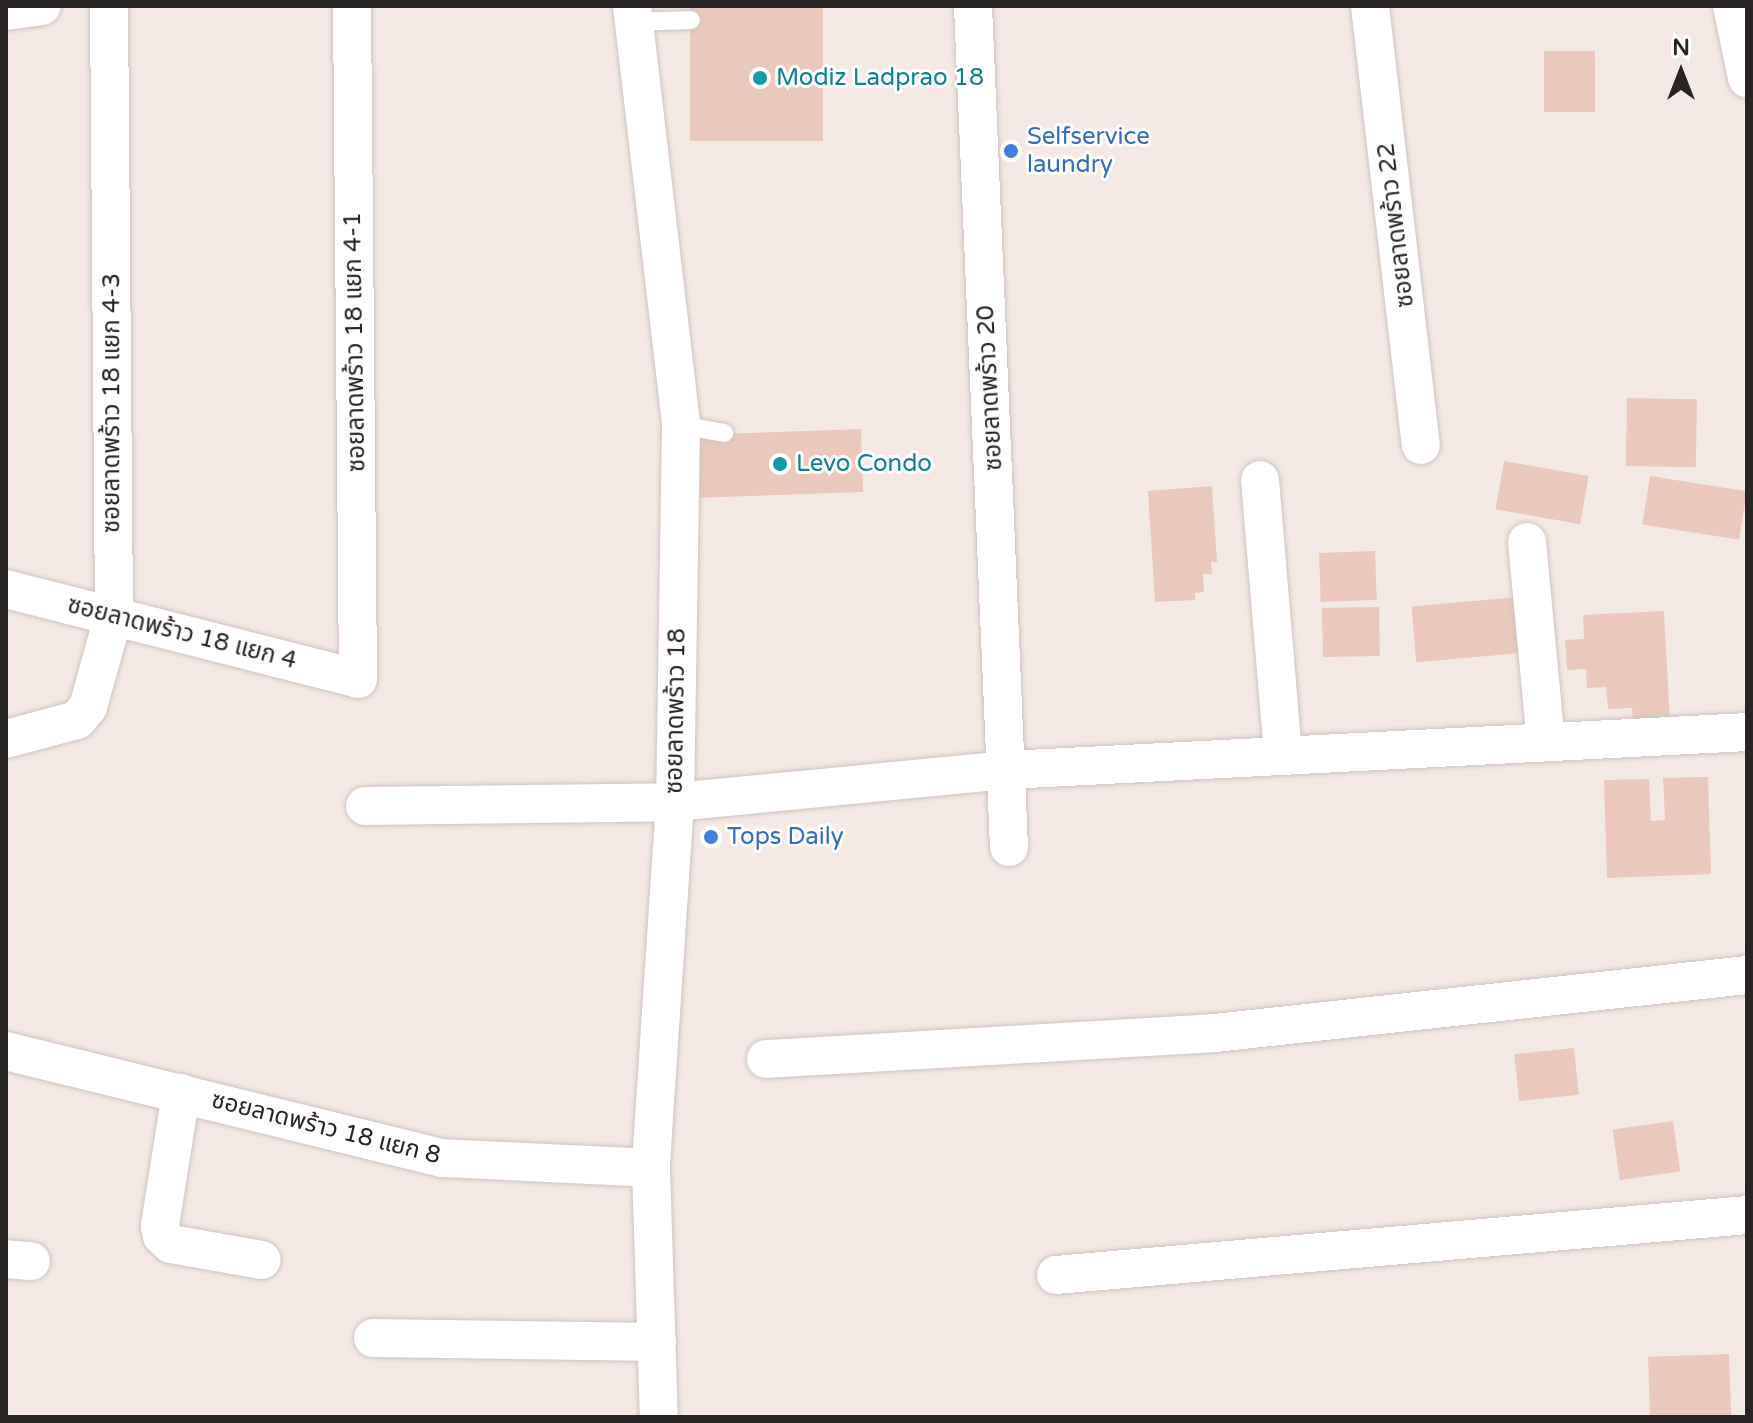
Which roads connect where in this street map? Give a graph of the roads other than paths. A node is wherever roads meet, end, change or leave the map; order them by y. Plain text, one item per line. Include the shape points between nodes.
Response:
1 (42, 6) edge
2 (109, 6) edge
3 (352, 6) edge
4 (973, 6) edge
5 (1370, 6) edge
6 (1732, 6) edge
7 (6, 11) edge
8 (633, 14) edge
9 (691, 20) dead end
10 (1747, 78) edge
11 (681, 425) junction
12 (724, 433) dead end
13 (1421, 445) dead end
14 (1260, 480) dead end
15 (1527, 542) dead end
16 (6, 589) edge
17 (114, 614) junction
18 (358, 679) joint
19 (1747, 732) edge
20 (6, 739) edge
21 (1546, 742) junction
22 (1283, 755) junction
23 (1008, 770) junction
24 (675, 802) junction
25 (365, 806) dead end
26 (1009, 847) dead end
27 (1747, 975) edge
28 (6, 1051) edge
29 (766, 1059) dead end
30 (181, 1093) junction
31 (651, 1168) junction
32 (1747, 1215) edge
33 (262, 1260) dead end
34 (1056, 1275) dead end
35 (373, 1338) dead end
36 (657, 1342) junction
37 (659, 1417) edge

1 - 7 street
2 - 17 street, ซอยลาดพร้าว 18 แยก 4-3
3 - 18 street, ซอยลาดพร้าว 18 แยก 4-1
4 - 23 street, ซอยลาดพร้าว 20
5 - 13 street, ซอยลาดพร้าว 22
6 - 10 street
8 - 9 lane
8 - 11 street, ซอยลาดพร้าว 18
11 - 12 lane
11 - 24 street, ซอยลาดพร้าว 18
14 - 22 street
15 - 21 street
16 - 17 street, ซอยลาดพร้าว 18 แยก 4
17 - 18 street, ซอยลาดพร้าว 18 แยก 4
17 - 20 street, ซอยลาดพร้าว 18 แยก 4-3 via 88,707 77,720
19 - 21 street
21 - 22 street
22 - 23 street
23 - 24 street
23 - 26 street, ซอยลาดพร้าว 20
24 - 25 street
24 - 31 street, ซอยลาดพร้าว 18
27 - 29 street via 1215,1033
28 - 30 street, ซอยลาดพร้าว 18 แยก 8
30 - 31 street, ซอยลาดพร้าว 18 แยก 8 via 442,1158
30 - 33 street via 160,1226 164,1240
31 - 36 street, ซอยลาดพร้าว 18
32 - 34 street
35 - 36 street
36 - 37 street, ซอยลาดพร้าว 18

